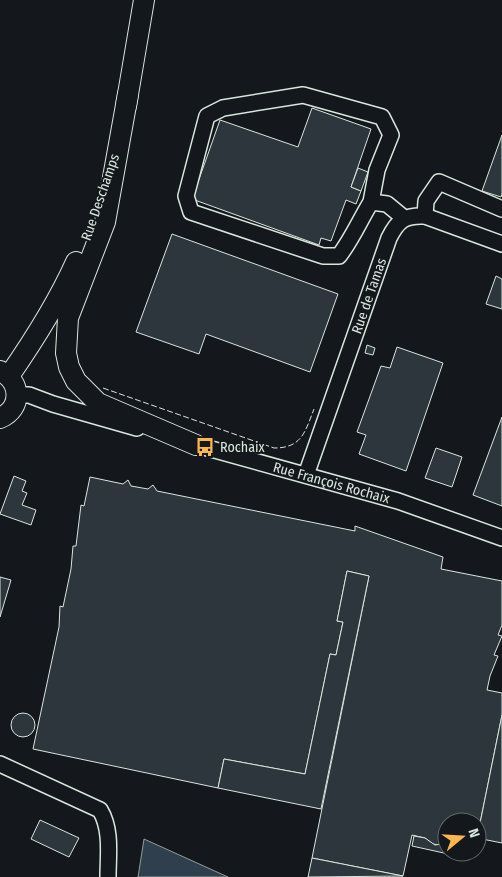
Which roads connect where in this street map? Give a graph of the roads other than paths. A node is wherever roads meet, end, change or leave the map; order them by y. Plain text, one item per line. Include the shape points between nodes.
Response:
1 (144, 0) edge
2 (128, 94) junction
3 (371, 202) junction
4 (502, 209) edge
5 (424, 216) junction
6 (404, 218) junction
7 (502, 244) edge
8 (4, 373) edge
9 (16, 395) junction
10 (0, 418) edge
11 (196, 445) junction
12 (306, 475) junction
13 (502, 538) edge
14 (0, 764) edge
15 (108, 877) edge

1 - 2 main road, Rue Deschamps
2 - 8 main road, Rue Deschamps via 104,193 67,284 30,345
2 - 11 main road via 105,222 68,318 66,353 76,381 98,402
3 - 3 street via 350,242 338,256 323,256 191,212 186,196 207,116 223,108 303,95 382,117 390,135 377,170
3 - 6 street via 387,204
4 - 5 street via 439,182 426,201
5 - 6 street
5 - 7 street
6 - 12 street, Rue de Tamas via 389,238
8 - 9 main road via 16,389
9 - 10 main road via 12,408
9 - 11 street, Rue François Rochaix via 29,395
11 - 12 street, Rue François Rochaix
12 - 13 street, Rue François Rochaix via 398,501
14 - 15 street via 100,810 108,829

